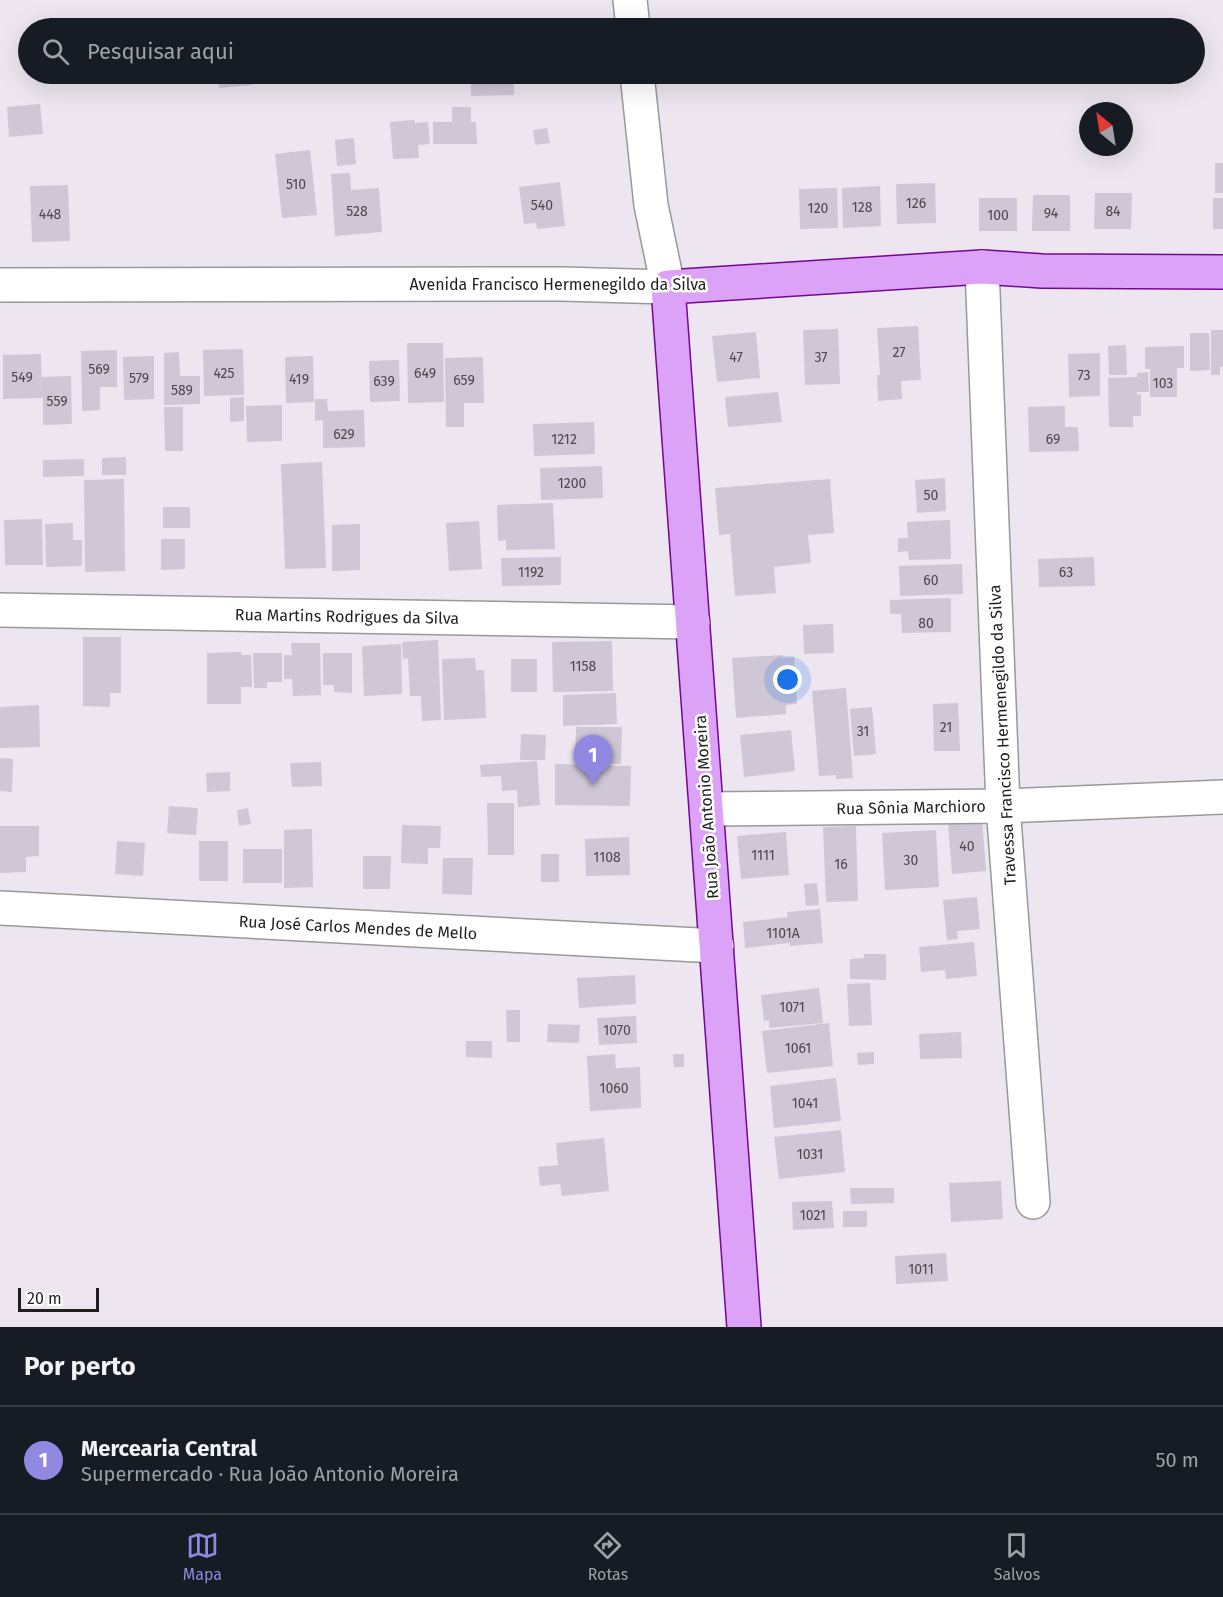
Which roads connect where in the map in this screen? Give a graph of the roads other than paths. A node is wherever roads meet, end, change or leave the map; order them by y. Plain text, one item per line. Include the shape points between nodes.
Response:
1 (630, 0) edge
2 (632, 18) edge
3 (638, 84) edge
4 (982, 267) junction
5 (1223, 272) edge
6 (0, 285) edge
7 (668, 287) junction
8 (0, 610) edge
9 (693, 622) junction
10 (1223, 796) edge
11 (1003, 806) junction
12 (706, 809) junction
13 (0, 908) edge
14 (717, 946) junction
15 (1033, 1202) dead end
16 (744, 1327) edge

1 - 2 street
3 - 7 street via 651,205
4 - 5 main road, Avenida Francisco Hermenegildo da Silva
4 - 7 main road, Avenida Francisco Hermenegildo da Silva
4 - 11 street, Travessa Francisco Hermenegildo da Silva
6 - 7 street, Avenida Francisco Hermenegildo da Silva
7 - 9 main road, Rua João Antonio Moreira
8 - 9 street, Rua Martins Rodrigues da Silva
9 - 12 main road, Rua João Antonio Moreira
10 - 11 street, Rua Sônia Marchioro
11 - 12 street, Rua Sônia Marchioro
11 - 15 street, Travessa Francisco Hermenegildo da Silva
12 - 14 main road, Rua João Antonio Moreira
13 - 14 street, Rua José Carlos Mendes de Mello
14 - 16 main road, Rua João Antonio Moreira

